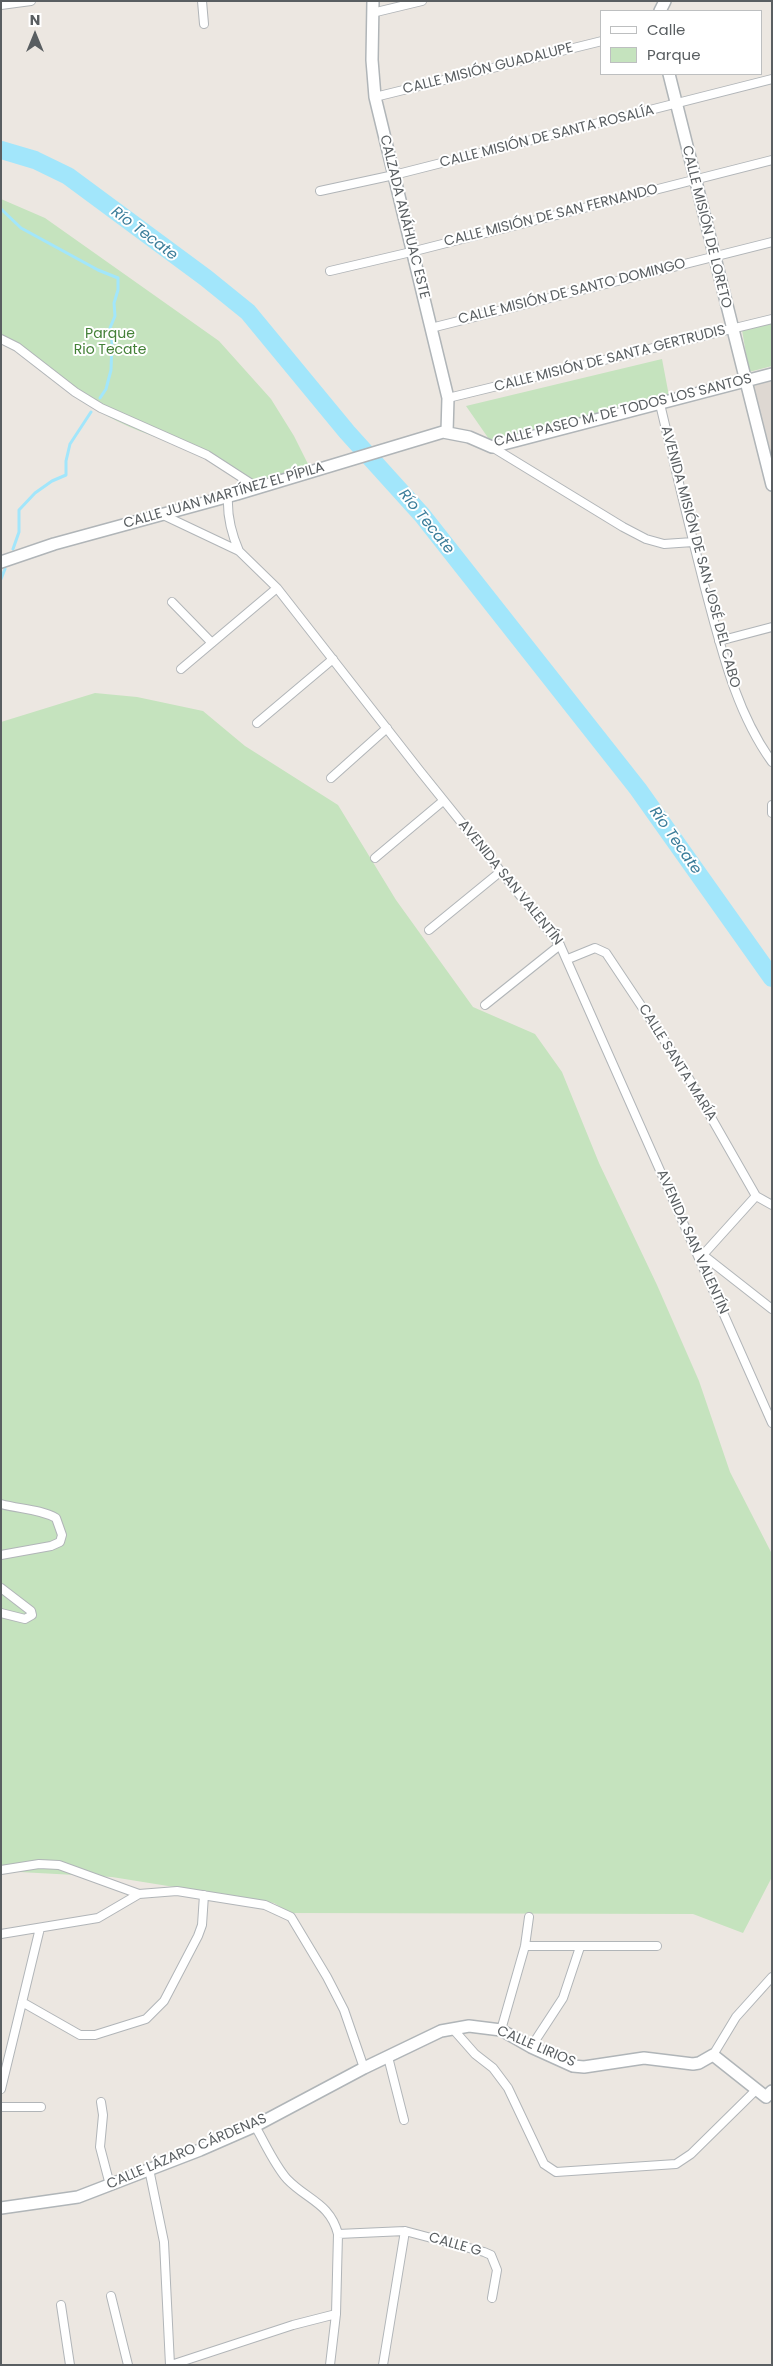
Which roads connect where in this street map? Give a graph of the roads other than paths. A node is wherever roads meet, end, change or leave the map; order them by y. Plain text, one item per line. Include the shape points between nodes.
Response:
1 (31, 1) edge
2 (202, 1) edge
3 (373, 1) edge
4 (422, 1) edge
5 (1, 5) edge
6 (372, 14) junction
7 (204, 24) dead end
8 (600, 41) edge
9 (669, 75) edge
10 (772, 79) edge
11 (375, 97) junction
12 (677, 104) junction
13 (772, 160) edge
14 (394, 175) junction
15 (695, 180) junction
16 (320, 191) dead end
17 (772, 242) edge
18 (411, 252) junction
19 (714, 256) junction
20 (330, 271) dead end
21 (772, 320) edge
22 (431, 328) junction
23 (731, 330) junction
24 (1, 339) edge
25 (772, 374) edge
26 (746, 380) junction
27 (448, 398) junction
28 (660, 404) junction
29 (447, 432) junction
30 (492, 447) junction
31 (772, 484) edge
32 (258, 488) junction
33 (228, 496) junction
34 (163, 515) junction
35 (693, 542) junction
36 (239, 552) junction
37 (1, 562) edge
38 (277, 588) junction
39 (172, 602) dead end
40 (772, 627) edge
41 (719, 641) junction
42 (212, 643) junction
43 (333, 659) junction
44 (181, 669) dead end
45 (257, 723) dead end
46 (387, 728) junction
47 (772, 762) edge
48 (331, 778) dead end
49 (443, 801) junction
50 (772, 805) edge
51 (772, 813) edge
52 (375, 858) dead end
53 (500, 872) junction
54 (429, 930) dead end
55 (560, 945) junction
56 (568, 959) junction
57 (485, 1005) dead end
58 (756, 1196) junction
59 (772, 1205) edge
60 (702, 1257) junction
61 (772, 1309) edge
62 (772, 1423) edge
63 (1, 1504) edge
64 (1, 1555) edge
65 (1, 1588) edge
66 (1, 1612) edge
67 (1, 1870) edge
68 (140, 1894) junction
69 (204, 1895) junction
70 (529, 1917) dead end
71 (40, 1928) junction
72 (1, 1934) edge
73 (525, 1946) junction
74 (657, 1946) dead end
75 (580, 1947) junction
76 (772, 1977) edge
77 (22, 2002) junction
78 (453, 2028) junction
79 (501, 2030) junction
80 (531, 2047) junction
81 (713, 2055) junction
82 (388, 2057) junction
83 (364, 2068) junction
84 (1, 2089) edge
85 (756, 2090) junction
86 (770, 2097) edge
87 (101, 2102) dead end
88 (1, 2107) edge
89 (41, 2107) dead end
90 (404, 2120) dead end
91 (254, 2126) junction
92 (149, 2169) junction
93 (110, 2185) junction
94 (1, 2208) edge
95 (405, 2231) junction
96 (338, 2234) junction
97 (111, 2296) dead end
98 (492, 2298) dead end
99 (60, 2305) dead end
100 (336, 2314) junction
101 (70, 2365) edge
102 (128, 2365) edge
103 (170, 2365) edge
104 (330, 2365) edge
105 (383, 2365) edge

1 - 5 street
2 - 7 street
3 - 6 street, CALZADA ANÁHUAC ESTE
4 - 6 street
6 - 11 street, CALZADA ANÁHUAC ESTE
8 - 11 street, CALLE MISIÓN GUADALUPE
9 - 12 street, CALLE MISIÓN DE LORETO
10 - 12 street, CALLE MISIÓN DE SANTA ROSALÍA
11 - 14 street, CALZADA ANÁHUAC ESTE
12 - 14 street, CALLE MISIÓN DE SANTA ROSALÍA
12 - 15 street, CALLE MISIÓN DE LORETO
13 - 15 street, CALLE MISIÓN DE SAN FERNANDO
14 - 16 street, CALLE MISIÓN DE SANTA ROSALÍA
14 - 18 street, CALZADA ANÁHUAC ESTE
15 - 18 street, CALLE MISIÓN DE SAN FERNANDO
15 - 19 street, CALLE MISIÓN DE LORETO
17 - 19 street, CALLE MISIÓN DE SANTO DOMINGO
18 - 20 street, CALLE MISIÓN DE SAN FERNANDO
18 - 22 street, CALZADA ANÁHUAC ESTE
19 - 22 street, CALLE MISIÓN DE SANTO DOMINGO
19 - 23 street, CALLE MISIÓN DE LORETO
21 - 23 street, CALLE MISIÓN DE SANTA GERTRUDIS
22 - 27 street, CALZADA ANÁHUAC ESTE
23 - 26 street, CALLE MISIÓN DE LORETO
23 - 27 street, CALLE MISIÓN DE SANTA GERTRUDIS
24 - 32 street via 17,347 101,408 206,455
25 - 26 street, CALLE PASEO M. DE TODOS LOS SANTOS
26 - 28 street, CALLE PASEO M. DE TODOS LOS SANTOS
26 - 31 street, CALLE MISIÓN DE LORETO
27 - 29 street, CALZADA ANÁHUAC ESTE
28 - 30 street, CALLE PASEO M. DE TODOS LOS SANTOS
28 - 35 street, AVENIDA MISIÓN DE SAN JOSÉ DEL CABO
29 - 30 street, CALLE PASEO M. DE TODOS LOS SANTOS
29 - 32 street, CALLE JUAN MARTÍNEZ EL PÍPILA
30 - 35 street via 646,539 664,544
32 - 33 street, CALLE JUAN MARTÍNEZ EL PÍPILA
33 - 34 street, CALLE JUAN MARTÍNEZ EL PÍPILA
33 - 36 street via 228,520
34 - 36 street, AVENIDA SAN VALENTÍN
34 - 37 street, CALLE JUAN MARTÍNEZ EL PÍPILA via 54,544
35 - 41 street, AVENIDA MISIÓN DE SAN JOSÉ DEL CABO
36 - 38 street, AVENIDA SAN VALENTÍN
38 - 42 street
38 - 43 street, AVENIDA SAN VALENTÍN
39 - 42 street
40 - 41 street
41 - 47 street, AVENIDA MISIÓN DE SAN JOSÉ DEL CABO via 746,719
42 - 44 street
43 - 45 street
43 - 46 street, AVENIDA SAN VALENTÍN
46 - 48 street
46 - 49 street, AVENIDA SAN VALENTÍN
49 - 52 street
49 - 53 street, AVENIDA SAN VALENTÍN
50 - 51 street
53 - 54 street
53 - 55 street, AVENIDA SAN VALENTÍN
55 - 56 street, AVENIDA SAN VALENTÍN
55 - 57 street
56 - 58 street, CALLE SANTA MARÍA via 595,948 606,954 684,1070
56 - 60 street, AVENIDA SAN VALENTÍN
58 - 59 street
58 - 60 street
60 - 61 street
60 - 62 street, AVENIDA SAN VALENTÍN
63 - 64 street via 56,1518 62,1535 60,1542 51,1546
65 - 66 street via 32,1615 25,1619
67 - 68 street via 59,1864
68 - 69 street via 177,1891
68 - 71 street via 98,1918
69 - 77 street via 202,1925 164,2002 146,2019 94,2035 80,2034
69 - 83 street via 254,1902 291,1917 344,2010
70 - 73 street
71 - 72 street
71 - 77 street
73 - 75 street
73 - 79 street
74 - 75 street
75 - 80 street via 562,1998
76 - 81 street via 736,2017
77 - 84 street
78 - 79 street, CALLE LIRIOS via 478,2026
78 - 82 street, CALLE LIRIOS
78 - 85 street via 508,2088 544,2164 556,2172 676,2164 691,2154
79 - 80 street, CALLE LIRIOS
80 - 81 street, CALLE LIRIOS via 573,2066 584,2067 644,2058 700,2064
81 - 85 street
82 - 83 street, CALLE LIRIOS
82 - 90 street
83 - 91 street, CALLE LÁZARO CÁRDENAS
85 - 86 street
87 - 93 street via 100,2147
88 - 89 street
91 - 92 street, CALLE LÁZARO CÁRDENAS
91 - 96 street via 281,2170 298,2188 325,2208 336,2224
92 - 93 street, CALLE LÁZARO CÁRDENAS
92 - 103 street via 164,2242
93 - 94 street, CALLE LÁZARO CÁRDENAS via 78,2197
95 - 96 street
95 - 98 street, CALLE G via 491,2255 497,2270
95 - 105 street
96 - 100 street
97 - 102 street
99 - 101 street
100 - 103 street
100 - 104 street

